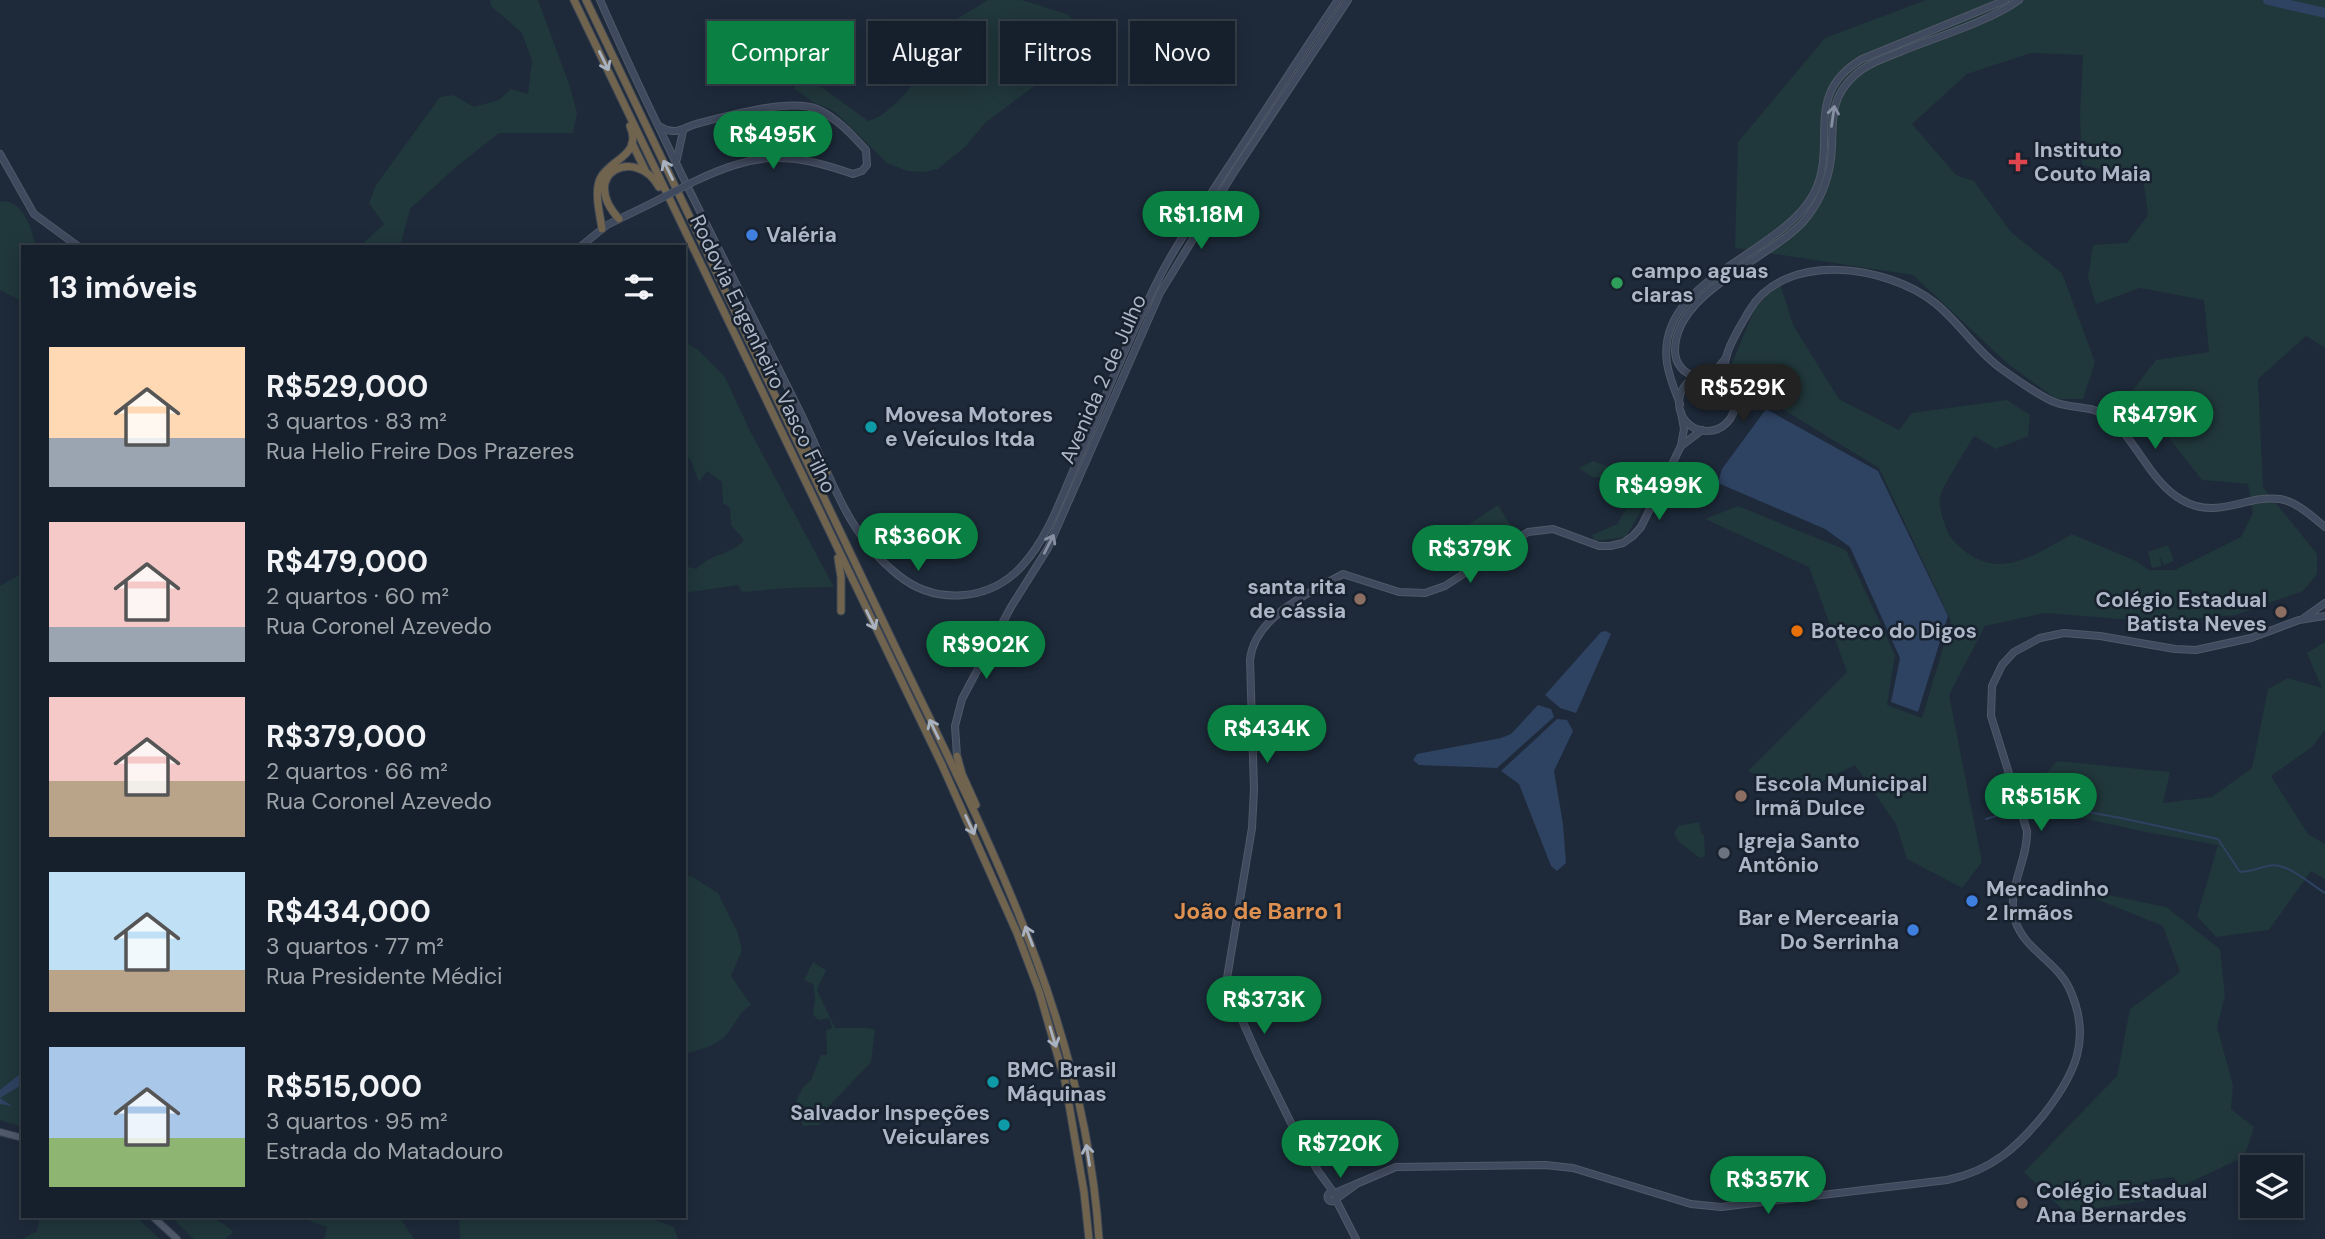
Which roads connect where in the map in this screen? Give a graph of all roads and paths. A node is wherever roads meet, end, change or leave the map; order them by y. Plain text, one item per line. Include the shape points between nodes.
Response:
1 (574, 0) edge
2 (586, 0) edge
3 (600, 0) edge
4 (1338, 0) edge
5 (1348, 0) edge
6 (2006, 0) edge
7 (2020, 0) edge
8 (617, 89) junction
9 (659, 126) junction
10 (683, 131) junction
11 (632, 142) junction
12 (0, 154) edge
13 (677, 163) junction
14 (646, 171) junction
15 (619, 219) junction
16 (680, 220) junction
17 (602, 229) junction
18 (76, 245) edge
19 (582, 245) edge
20 (1727, 356) junction
21 (1705, 375) junction
22 (1696, 377) junction
23 (1728, 384) junction
24 (1680, 404) junction
25 (1681, 412) junction
26 (784, 414) junction
27 (1702, 430) junction
28 (1681, 446) junction
29 (827, 472) junction
30 (2325, 527) edge
31 (831, 537) junction
32 (2325, 603) edge
33 (841, 611) dead end
34 (2325, 616) edge
35 (2299, 620) junction
36 (957, 756) joint
37 (1005, 880) junction
38 (0, 1132) edge
39 (21, 1137) edge
40 (1334, 1197) junction
41 (154, 1218) edge
42 (177, 1239) edge
43 (1089, 1239) edge
44 (1099, 1239) edge
45 (1356, 1239) edge

1 -> 8 highway, Rodovia Engenheiro Vasco Filho
26 -> 2 highway, Rodovia Engenheiro Vasco Filho
3 - 9 main road, Avenida 2 de Julho
4 - 29 main road, Avenida 2 de Julho via 1164,269 1051,520 1021,567 999,585 977,593 929,593 910,584 887,566 852,525
36 -> 5 main road, Avenida 2 de Julho via 955,726 962,699 1048,548 1154,305 1234,172
6 - 24 main road via 1862,59 1844,73 1826,104 1821,173 1802,211 1699,289 1672,327 1667,361
22 -> 7 main road via 1675,359 1680,329 1704,294 1789,234 1811,210 1827,180 1833,111 1847,82 1867,66
8 - 11 highway via 633,132
8 - 16 highway, Rodovia Engenheiro Vasco Filho
9 - 10 main road
9 - 13 main road, Avenida 2 de Julho
10 - 13 main road
10 - 15 main road, bridge via 695,124 758,111 806,106 835,119 866,150 867,165 853,174 794,157 739,163
11 - 14 highway
11 - 17 highway via 601,178
12 - 18 main road via 34,214
13 - 29 main road, Avenida 2 de Julho
14 - 15 highway via 624,167 607,178 604,198
14 - 16 highway
15 - 17 main road
16 - 31 highway, Rodovia Engenheiro Vasco Filho
17 - 19 main road
20 - 21 main road
20 - 23 main road via 1724,374
20 - 30 main road via 1757,299 1780,280 1823,270 1884,277 1934,302 2004,371 2054,402 2108,418 2170,492 2185,502 2216,509 2280,499
21 - 22 main road
21 - 23 main road
22 - 24 main road via 1684,388
23 - 27 main road via 1735,398 1733,413 1717,429
24 - 25 main road
25 - 27 main road via 1689,424
25 - 28 main road
26 - 29 highway
37 -> 26 highway, Rodovia Engenheiro Vasco Filho
27 - 28 main road
28 - 40 main road via 1641,527 1623,543 1599,546 1553,529 1528,532 1445,586 1425,593 1399,592 1343,574 1266,624 1252,645 1252,828 1226,984 1276,1094
31 - 33 highway via 841,577
31 -> 43 highway, Rodovia Engenheiro Vasco Filho via 969,823 1030,965 1072,1114
32 - 35 main road
34 - 35 main road
35 - 40 main road via 2250,638 2185,650 2058,634 2021,647 2002,665 1992,687 1991,716 2027,831 2013,895 2015,919 2024,937 2068,986 2080,1038 2073,1072 2061,1092 2022,1140 1996,1162 1974,1174 1947,1180 1721,1207 1691,1204 1558,1166 1411,1165 1388,1169
36 - 37 highway via 1003,865
44 -> 37 highway, Rodovia Engenheiro Vasco Filho via 1088,1152 1068,1055 1039,962
38 - 39 main road
40 - 45 main road
41 - 42 main road

